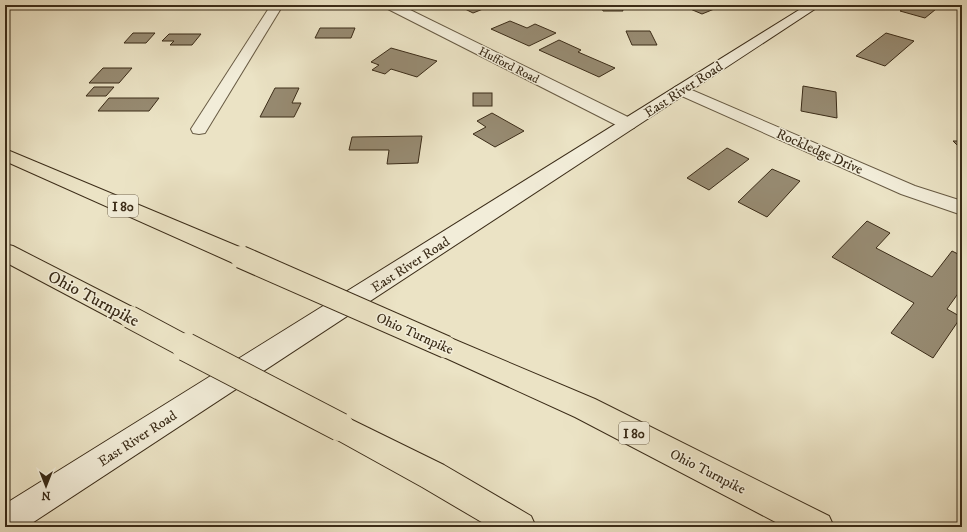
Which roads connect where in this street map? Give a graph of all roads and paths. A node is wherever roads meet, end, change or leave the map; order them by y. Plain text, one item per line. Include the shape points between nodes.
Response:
1 (277, 5) edge
2 (390, 5) edge
3 (815, 5) edge
4 (680, 90) junction
5 (628, 124) junction
6 (199, 130) dead end
7 (5, 154) edge
8 (962, 208) edge
9 (5, 252) edge
10 (5, 522) edge
11 (520, 527) edge
12 (818, 527) edge

1 - 6 main road
2 - 5 main road, Hufford Road
3 - 4 main road, East River Road
4 - 5 main road, East River Road
4 - 8 main road, Rockledge Drive via 908,190
5 - 10 main road, East River Road
7 - 12 highway, Ohio Turnpike / I 80, bridge via 585,408
9 - 11 highway, Ohio Turnpike, bridge via 433,476

